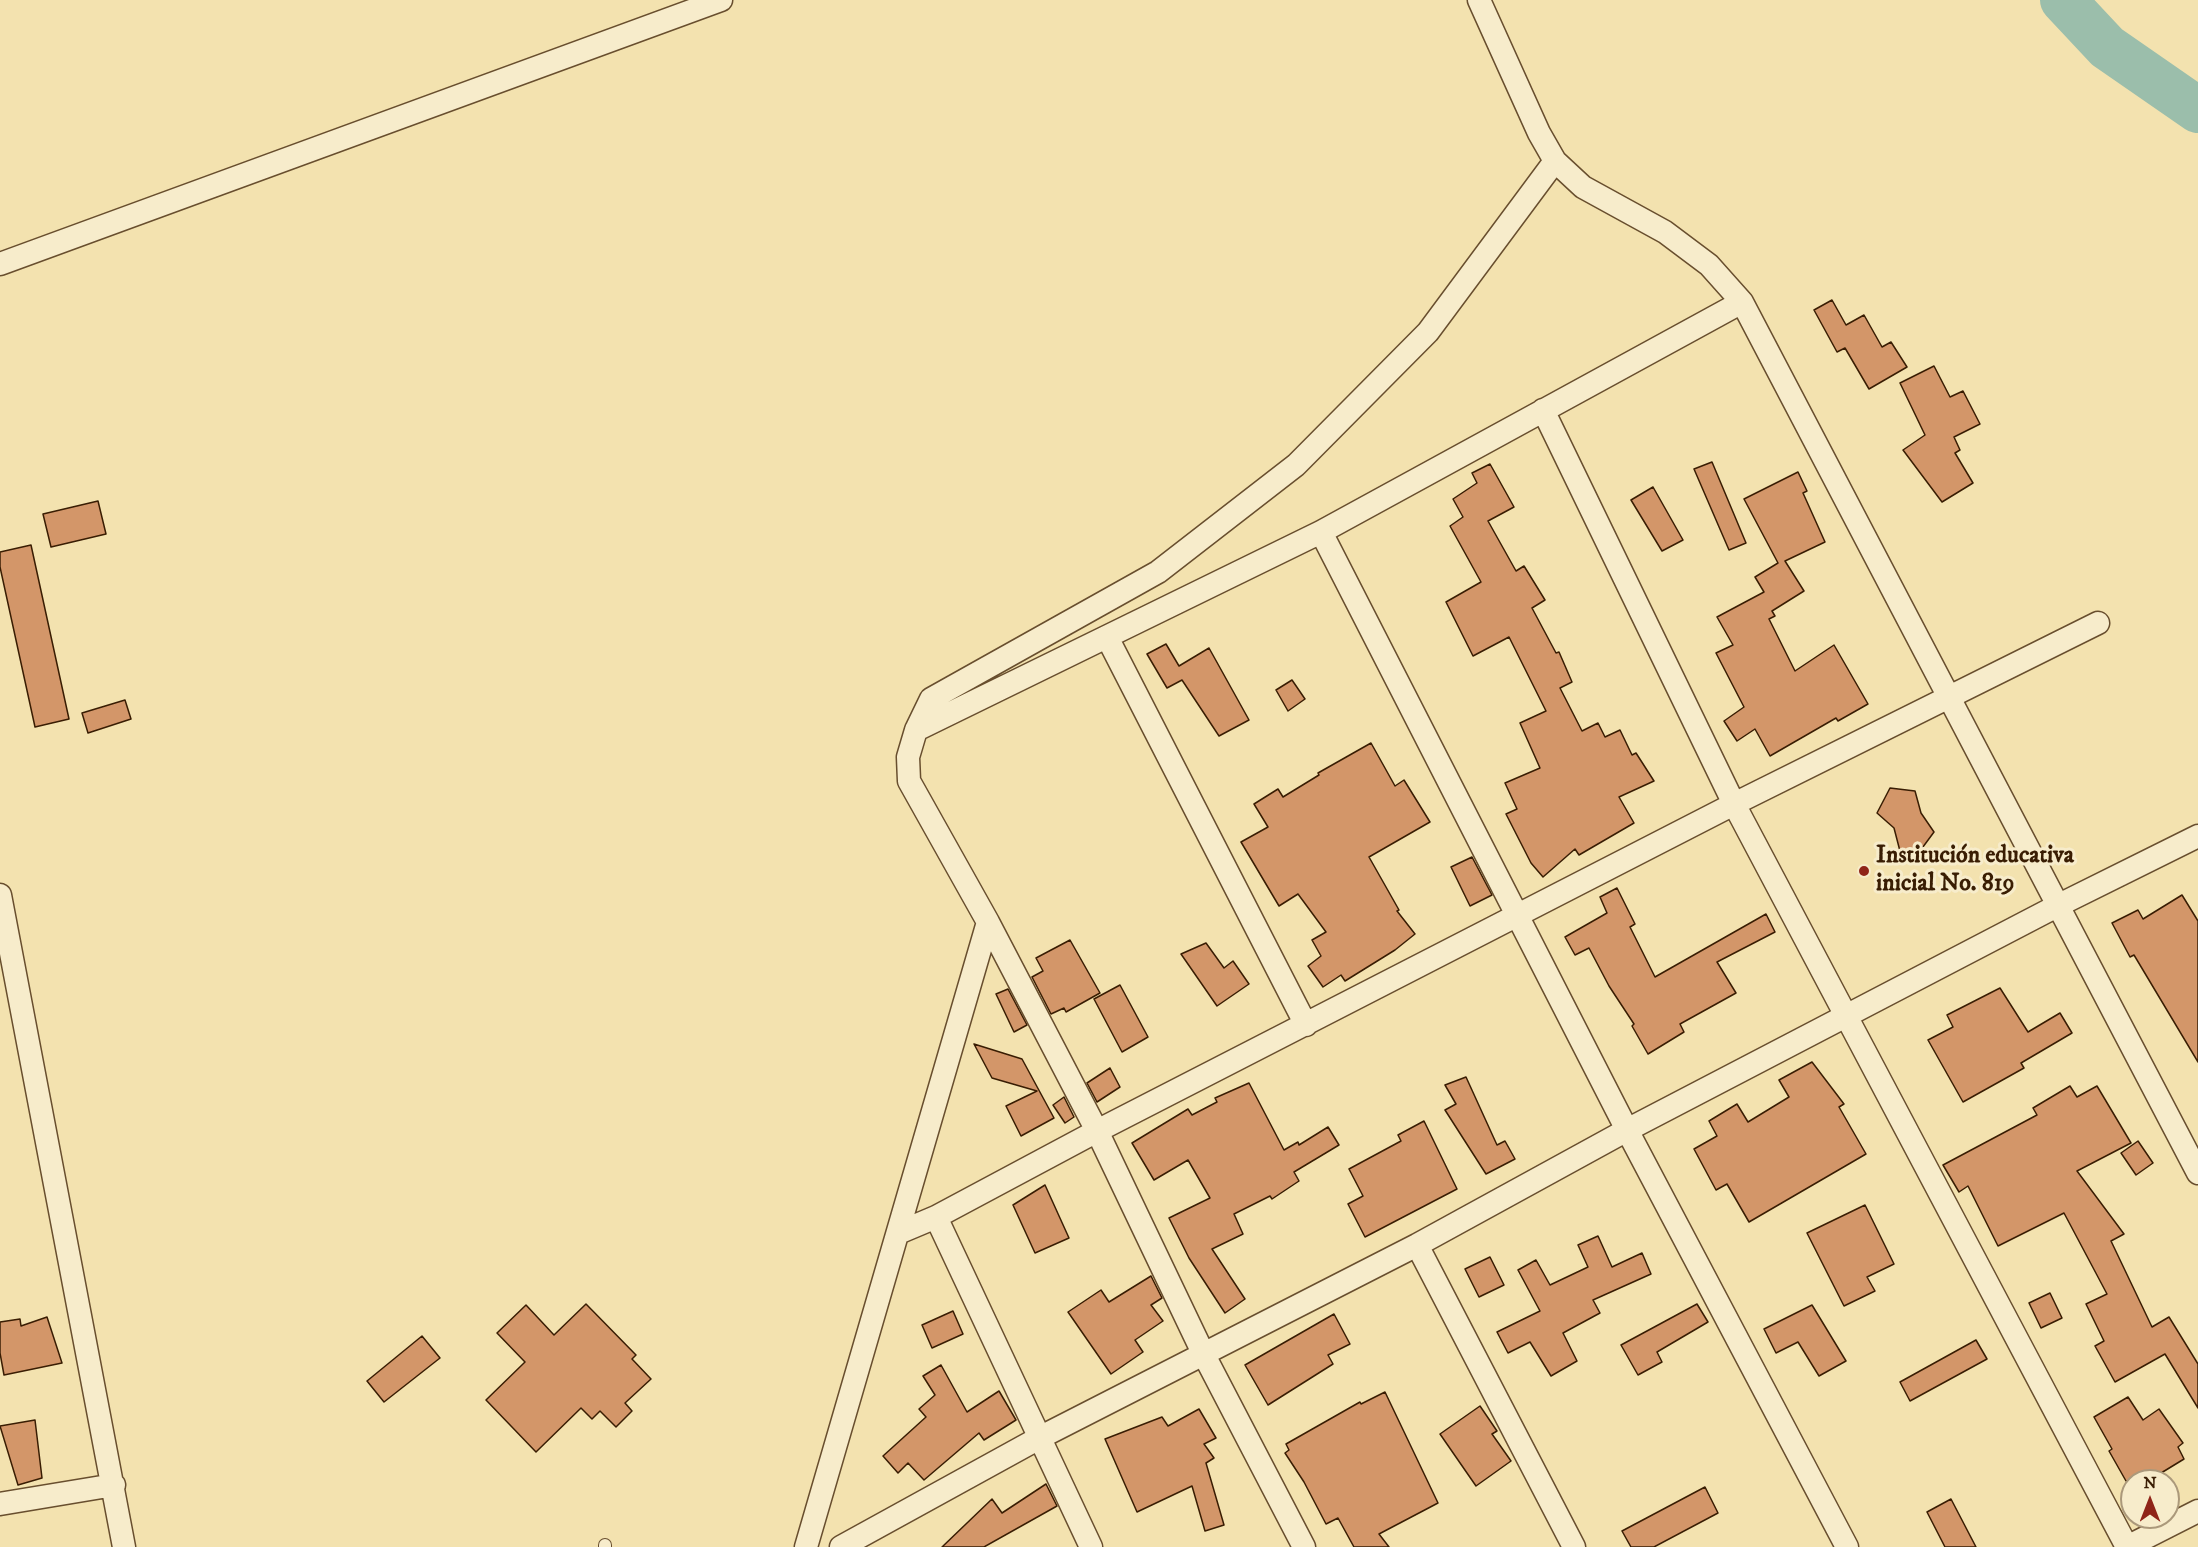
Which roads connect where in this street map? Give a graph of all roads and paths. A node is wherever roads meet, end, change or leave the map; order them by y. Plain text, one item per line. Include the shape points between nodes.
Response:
1 (721, 0) edge
2 (1479, 0) edge
3 (1555, 161) junction
4 (0, 264) edge
5 (1742, 302) junction
6 (1543, 410) junction
7 (1322, 532) junction
8 (2098, 623) dead end
9 (1107, 637) junction
10 (1949, 699) junction
11 (916, 730) junction
12 (1734, 804) junction
13 (2198, 836) edge
14 (0, 895) edge
15 (2057, 906) junction
16 (1520, 916) junction
17 (988, 922) junction
18 (1845, 1019) junction
19 (1306, 1025) junction
20 (1097, 1131) junction
21 (1628, 1131) junction
22 (2198, 1173) edge
23 (936, 1217) junction
24 (898, 1233) junction
25 (1417, 1245) junction
26 (1203, 1353) junction
27 (1041, 1437) junction
28 (114, 1485) junction
29 (0, 1504) edge
30 (2198, 1511) edge
31 (124, 1547) edge
32 (806, 1547) edge
33 (841, 1547) edge
34 (1091, 1547) edge
35 (1304, 1547) edge
36 (1574, 1547) edge
37 (1847, 1547) edge
38 (2127, 1547) edge

1 - 4 street
2 - 3 street
3 - 5 street via 1583,188 1665,232 1709,265
3 - 11 street via 1428,332 1296,465 1158,572 931,699
5 - 6 street
5 - 10 street
6 - 7 street
6 - 12 street
7 - 9 street
7 - 16 street
8 - 10 street
9 - 11 street
9 - 19 street
10 - 12 street
10 - 15 street
11 - 17 street via 908,757 909,781
12 - 16 street
12 - 18 street
13 - 15 street
14 - 28 street
15 - 18 street
15 - 22 street
16 - 19 street
16 - 21 street
17 - 20 street
17 - 24 street
18 - 21 street
18 - 38 street
19 - 20 street
20 - 23 street
20 - 26 street
21 - 25 street
21 - 37 street
23 - 24 street
23 - 27 street
24 - 32 street
25 - 26 street
25 - 36 street
26 - 27 street
26 - 35 street
27 - 33 street
27 - 34 street
28 - 29 street
28 - 31 street
30 - 38 street

